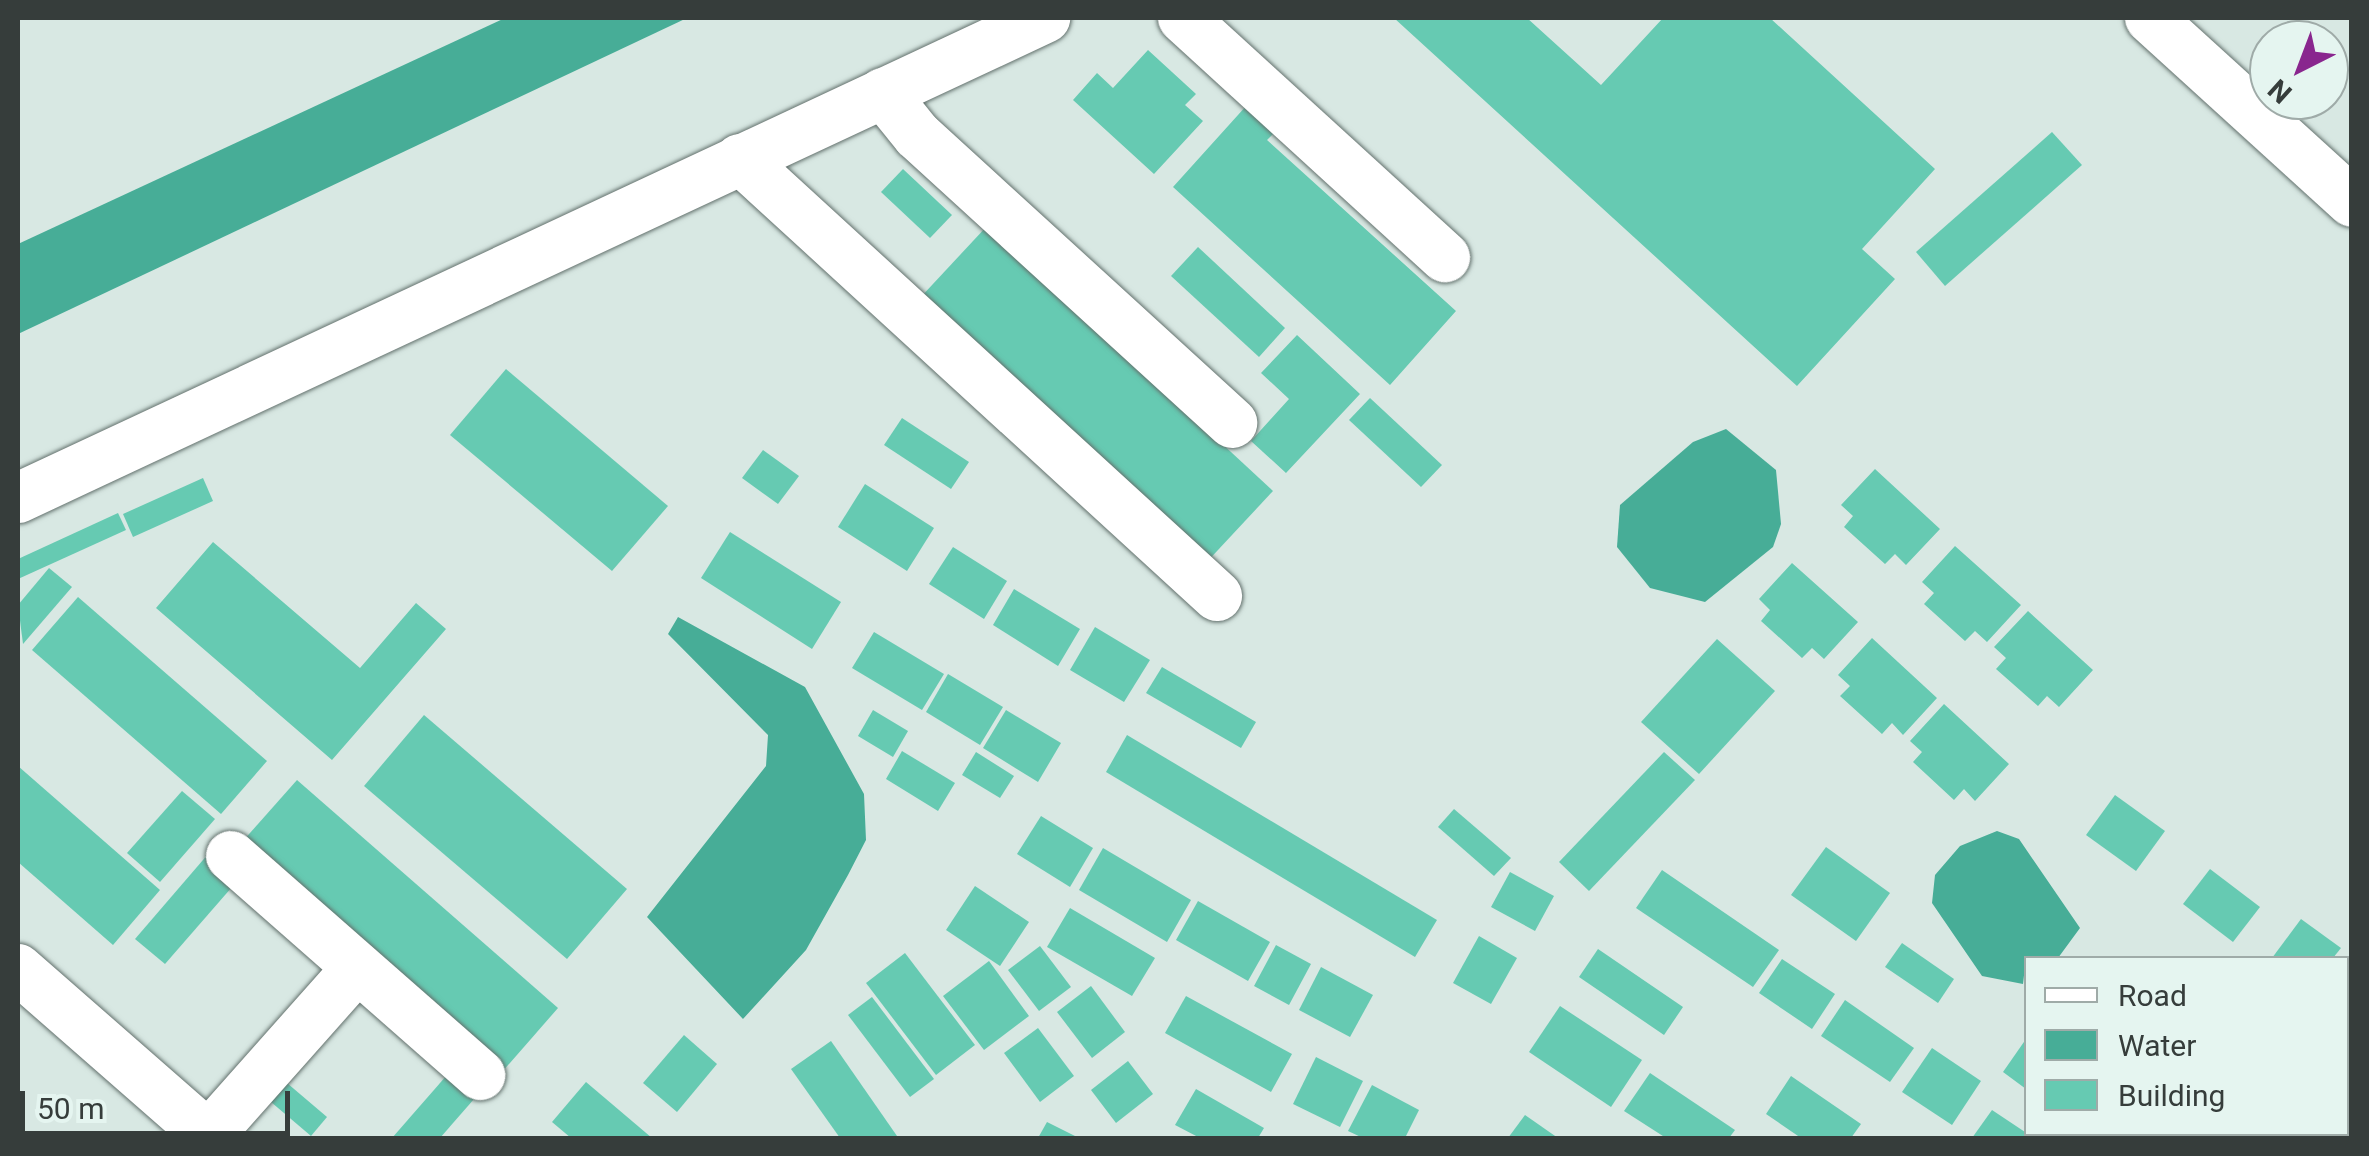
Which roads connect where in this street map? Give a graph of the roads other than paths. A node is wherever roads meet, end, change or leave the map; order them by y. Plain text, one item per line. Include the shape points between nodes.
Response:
1 (1045, 18) edge
2 (1183, 18) edge
3 (2150, 18) edge
4 (883, 93) junction
5 (740, 160) junction
6 (2352, 202) edge
7 (1446, 257) dead end
8 (1232, 423) dead end
9 (18, 498) edge
10 (1217, 596) dead end
11 (231, 856) dead end
12 (357, 968) junction
13 (18, 969) edge
14 (480, 1075) dead end
15 (210, 1137) edge

1 - 4 street
2 - 7 street
3 - 6 street
4 - 5 street
4 - 8 street via 917,135
5 - 9 street
5 - 10 street
11 - 12 street
12 - 14 street
12 - 15 street
13 - 15 street

